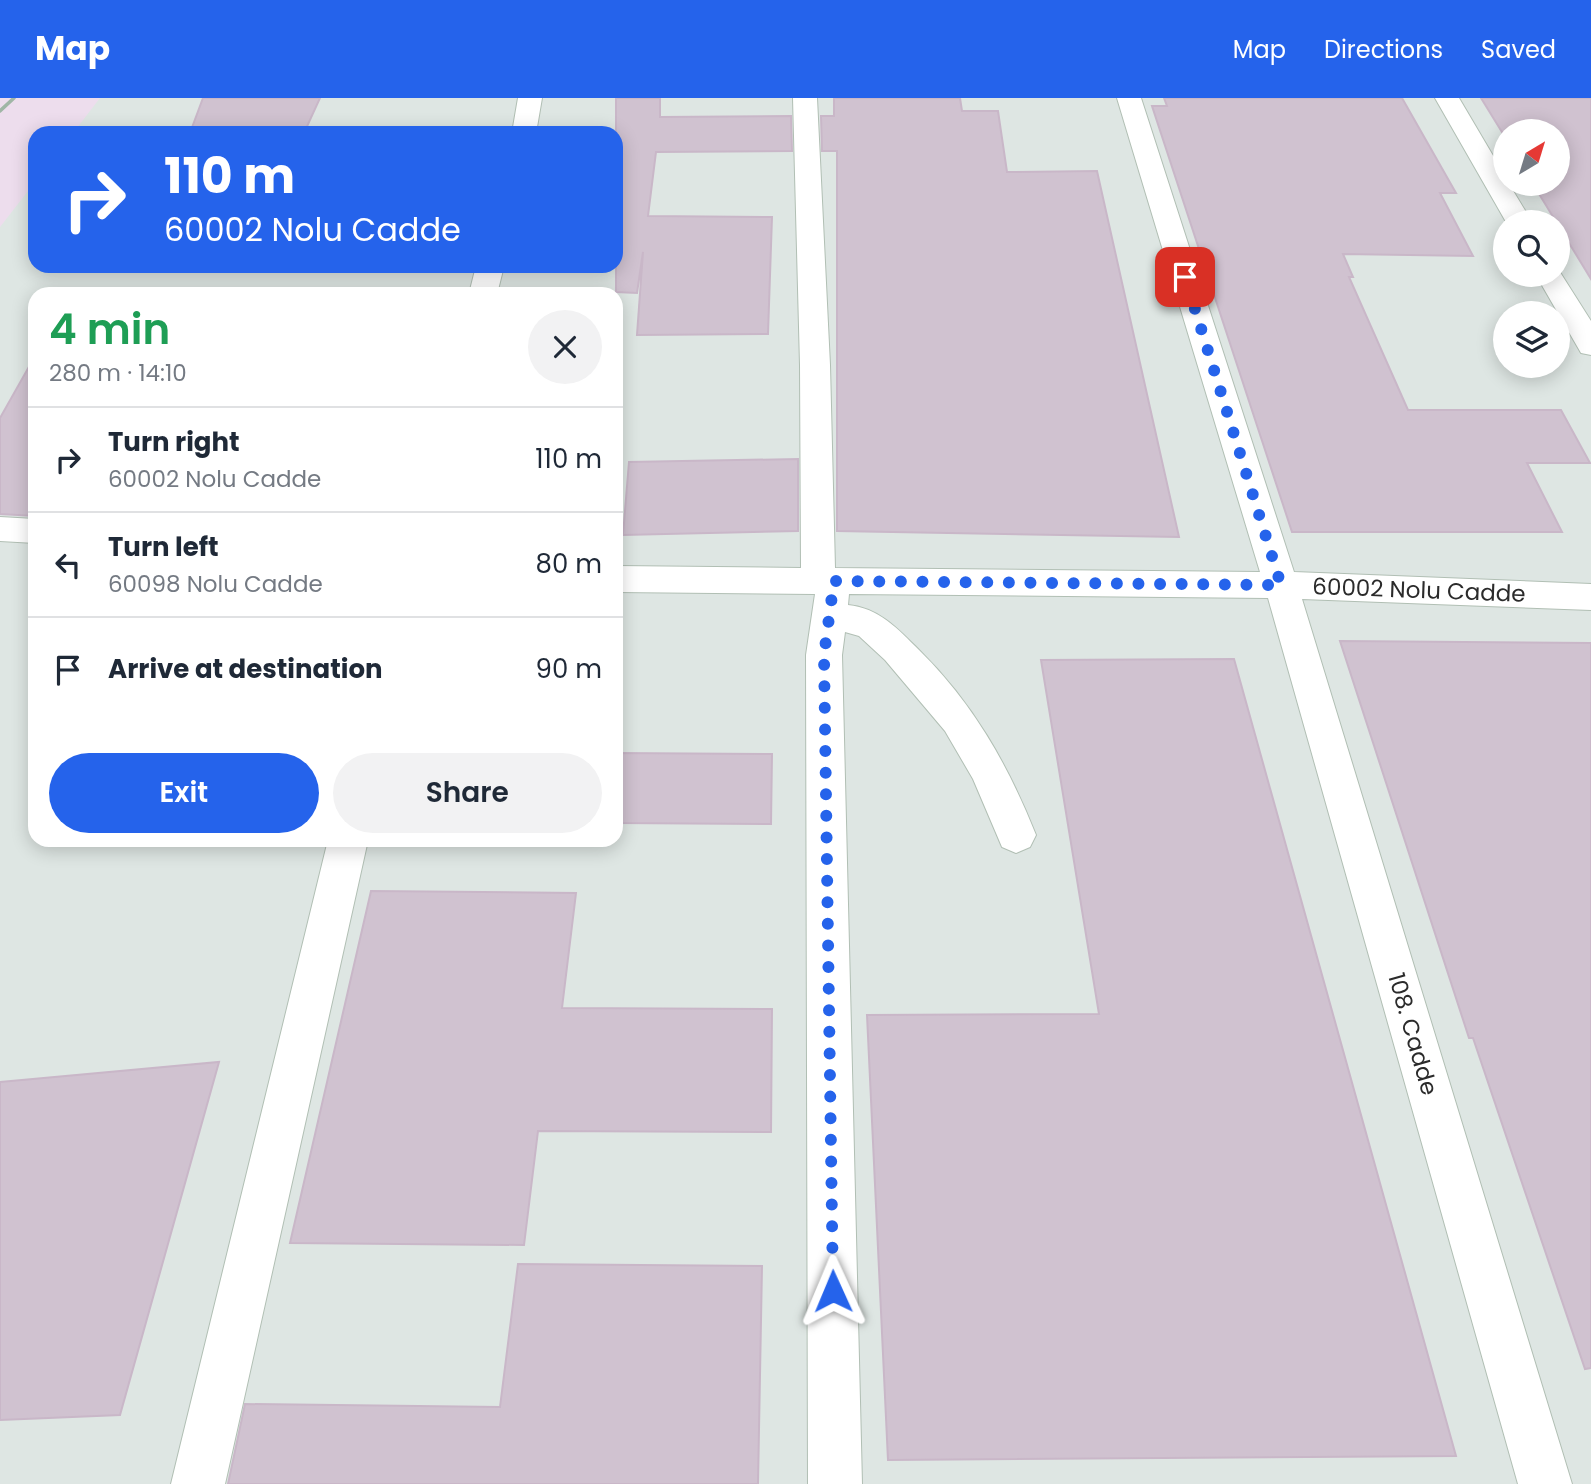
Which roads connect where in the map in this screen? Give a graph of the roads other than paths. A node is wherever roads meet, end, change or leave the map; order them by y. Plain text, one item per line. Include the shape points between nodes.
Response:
1 (530, 98) edge
2 (805, 98) edge
3 (1129, 98) edge
4 (1447, 98) edge
5 (525, 126) edge
6 (1512, 210) edge
7 (1557, 287) edge
8 (1591, 346) edge
9 (0, 529) edge
10 (28, 531) edge
11 (623, 579) edge
12 (1281, 585) junction
13 (827, 593) junction
14 (1591, 597) edge
15 (1016, 835) dead end
16 (346, 847) edge
17 (198, 1484) edge
18 (835, 1484) edge
19 (1545, 1484) edge

1 - 5 street
2 - 13 street
3 - 12 street, 108. Cadde
4 - 6 street
7 - 8 street
9 - 10 street
11 - 13 street, 60002 Nolu Cadde
12 - 13 street, 60002 Nolu Cadde
12 - 14 street, 60002 Nolu Cadde
12 - 19 street, 108. Cadde
13 - 15 street via 871,626 937,690 982,755
13 - 18 street via 824,655
16 - 17 street

